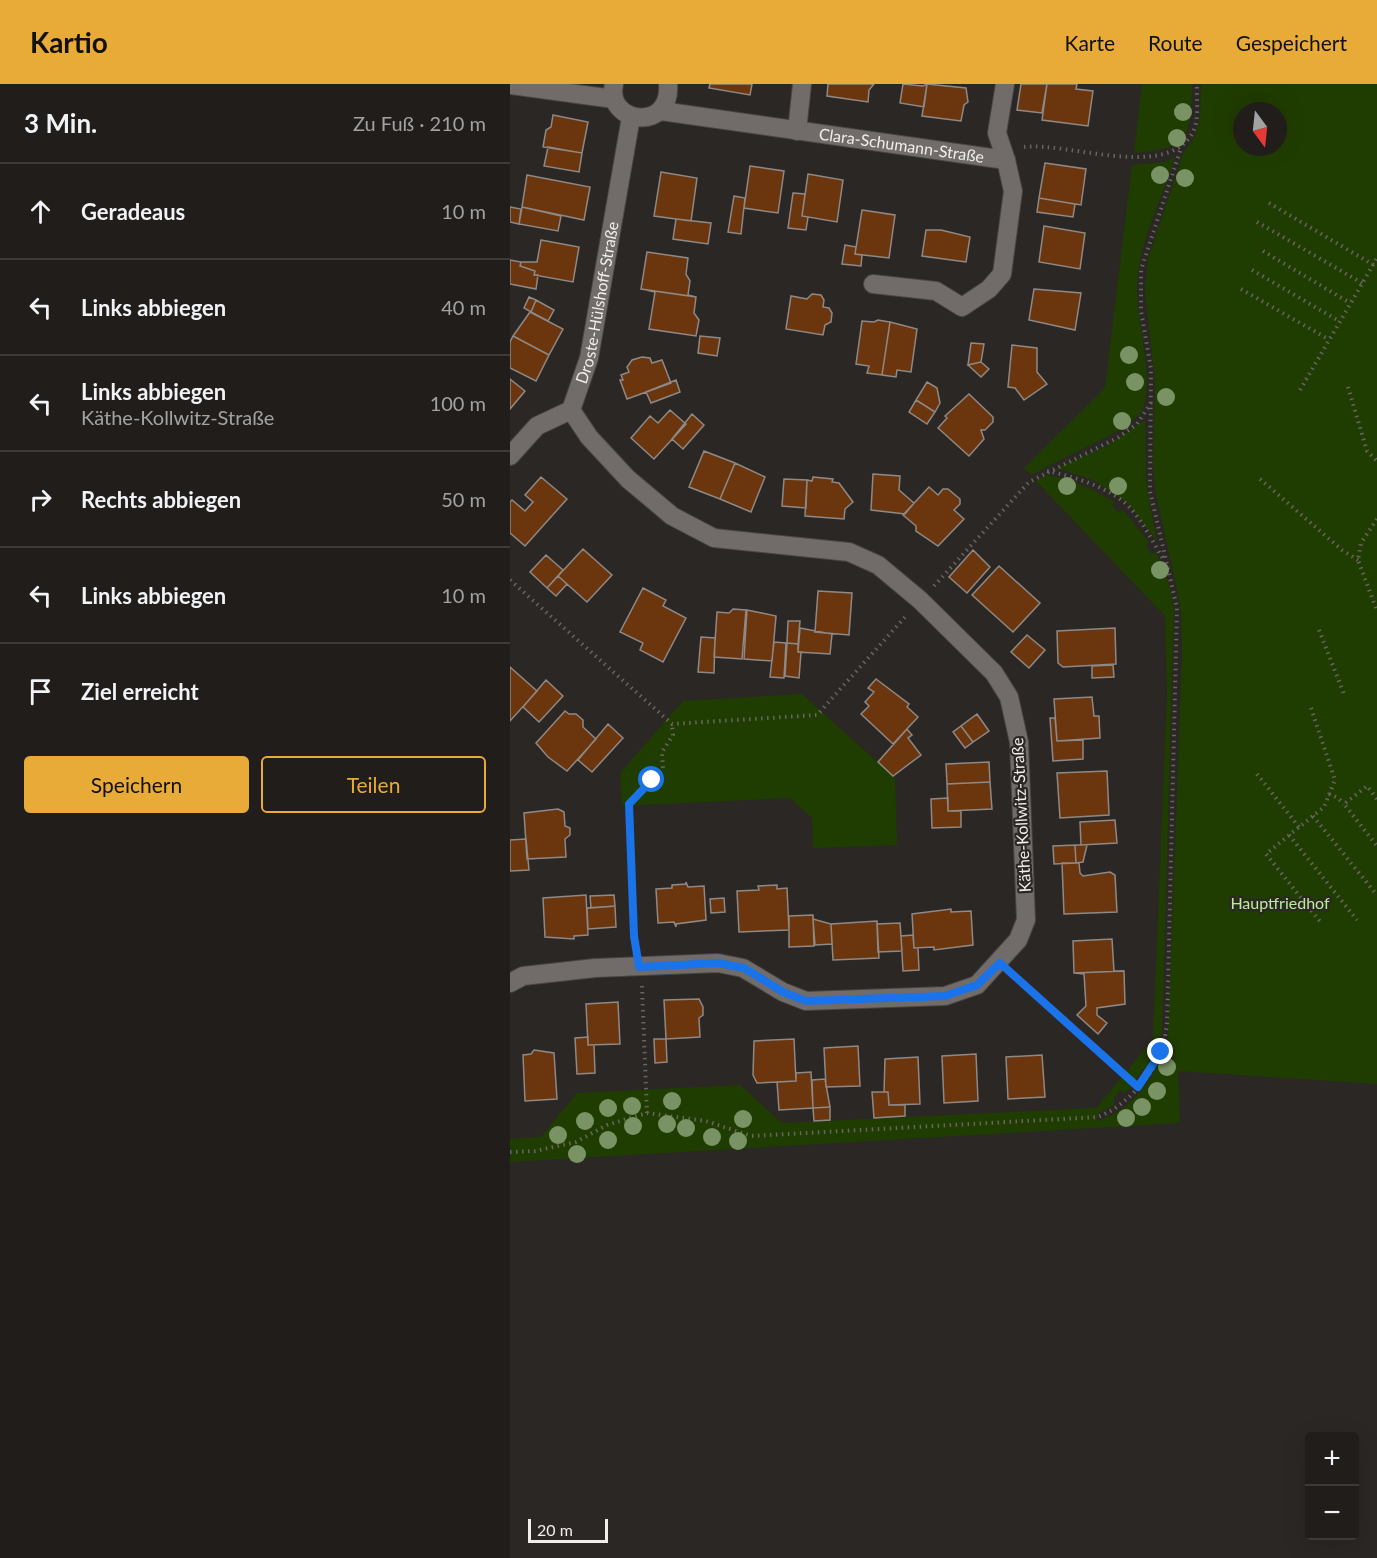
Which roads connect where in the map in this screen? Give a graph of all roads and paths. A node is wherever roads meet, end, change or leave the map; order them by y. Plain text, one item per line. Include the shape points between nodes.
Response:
1 (668, 84) edge
2 (802, 84) edge
3 (1005, 84) edge
4 (1197, 84) edge
5 (510, 85) edge
6 (614, 91) edge
7 (661, 111) junction
8 (631, 117) junction
9 (797, 131) junction
10 (1181, 148) junction
11 (1006, 160) junction
12 (1269, 203) dead end
13 (1257, 222) dead end
14 (1263, 250) dead end
15 (1377, 258) edge
16 (1375, 265) edge
17 (1252, 270) dead end
18 (1362, 283) junction
19 (873, 284) dead end
20 (1241, 289) dead end
21 (1350, 303) junction
22 (1339, 321) junction
23 (1328, 339) junction
24 (1348, 387) dead end
25 (1300, 390) dead end
26 (1151, 402) junction
27 (571, 410) junction
28 (510, 456) edge
29 (1377, 461) edge
30 (1046, 471) junction
31 (1260, 479) dead end
32 (1377, 519) edge
33 (1358, 560) junction
34 (1166, 563) junction
35 (510, 580) edge
36 (920, 600) junction
37 (1377, 611) edge
38 (1319, 630) dead end
39 (1344, 694) dead end
40 (1311, 708) dead end
41 (672, 724) junction
42 (1257, 774) dead end
43 (1329, 794) junction
44 (1377, 799) edge
45 (1344, 804) junction
46 (1313, 816) junction
47 (1299, 827) junction
48 (1289, 835) junction
49 (1377, 846) edge
50 (1376, 894) edge
51 (1357, 920) dead end
52 (1322, 924) dead end
53 (1000, 963) junction
54 (639, 967) junction
55 (510, 983) edge
56 (1138, 1087) junction
57 (647, 1113) junction
58 (510, 1152) edge

1 - 7 street
2 - 9 street, Clara-Schumann-Straße
3 - 11 street, Clara-Schumann-Straße via 997,133
4 - 10 path via 1193,133
5 - 6 street
6 - 8 street via 623,112
7 - 8 street via 645,118
7 - 9 street, Clara-Schumann-Straße
8 - 27 street, Droste-Hülshoff-Straße via 590,358
9 - 11 street, Clara-Schumann-Straße
10 - 11 path via 1158,156 1137,157 1023,147
10 - 26 path via 1141,270
11 - 19 street, Clara-Schumann-Straße via 1013,191 1002,274 988,290 962,307 936,291
12 - 16 path
13 - 18 path
14 - 21 path
15 - 16 path
16 - 18 path
17 - 22 path
18 - 21 path
20 - 23 path
21 - 22 path
22 - 23 path
23 - 25 path
24 - 29 path via 1367,451
26 - 30 path via 1137,424 1119,437
26 - 34 path via 1150,490
27 - 28 street via 537,426
27 - 36 street, Käthe-Kollwitz-Straße via 628,479 672,516 714,538 849,552 878,565
30 - 34 path via 1073,476 1130,507
30 - 36 path via 1029,482
31 - 33 path
32 - 33 path via 1360,543
33 - 37 path
34 - 56 path via 1177,608 1167,1024 1161,1052
35 - 41 path
36 - 41 path via 817,715
36 - 53 street, Käthe-Kollwitz-Straße via 994,673 1009,697 1019,742 1026,920 1018,940
38 - 39 path
40 - 43 path via 1335,780
41 - 54 path via 673,735 662,752 663,770 629,804 634,936
42 - 47 path
43 - 45 path
43 - 46 path via 1324,807
44 - 45 path via 1367,786
45 - 49 path
46 - 47 path
46 - 50 path
47 - 48 path
48 - 51 path
48 - 52 path via 1266,854
53 - 54 street, Käthe-Kollwitz-Straße via 977,985 945,996 806,1001 744,968 718,963
53 - 56 path
54 - 55 street, Käthe-Kollwitz-Straße via 523,976
54 - 57 path
56 - 57 path via 1121,1104 1098,1118 751,1136 706,1121
57 - 58 path via 607,1125 576,1143

